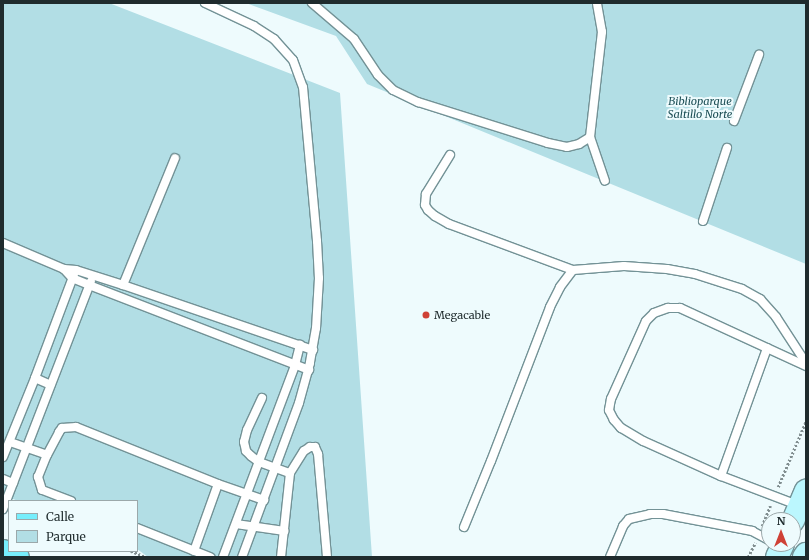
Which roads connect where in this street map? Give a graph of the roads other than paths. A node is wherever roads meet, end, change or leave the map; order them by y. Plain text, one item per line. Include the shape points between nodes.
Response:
1 (205, 3) edge
2 (312, 3) edge
3 (597, 3) edge
4 (759, 54) dead end
5 (734, 122) dead end
6 (590, 137) junction
7 (727, 148) dead end
8 (450, 155) dead end
9 (175, 158) dead end
10 (605, 181) dead end
11 (703, 221) dead end
12 (3, 243) edge
13 (64, 268) junction
14 (76, 270) junction
15 (573, 270) junction
16 (93, 275) junction
17 (72, 278) junction
18 (89, 285) junction
19 (123, 285) junction
20 (300, 346) junction
21 (767, 348) junction
22 (313, 350) junction
23 (806, 363) edge
24 (295, 365) junction
25 (806, 366) edge
26 (308, 370) junction
27 (35, 378) junction
28 (51, 385) junction
29 (262, 398) dead end
30 (10, 442) junction
31 (27, 448) junction
32 (47, 454) junction
33 (3, 457) edge
34 (259, 462) junction
35 (276, 468) junction
36 (290, 473) junction
37 (721, 476) junction
38 (3, 479) edge
39 (13, 483) junction
40 (218, 484) junction
41 (247, 494) junction
42 (68, 500) edge
43 (264, 500) junction
44 (801, 507) edge
45 (3, 509) edge
46 (236, 524) junction
47 (254, 527) junction
48 (464, 527) dead end
49 (138, 528) edge
50 (284, 530) junction
51 (761, 536) edge
52 (3, 551) edge
53 (194, 551) junction
54 (806, 554) edge
55 (18, 557) edge
56 (210, 557) edge
57 (223, 557) edge
58 (242, 557) edge
59 (281, 557) edge
60 (327, 557) edge
61 (610, 557) edge
62 (804, 557) edge

1 - 22 lane via 254,26 274,39 293,60 298,72 302,87 319,278
2 - 6 lane via 354,39 386,84 406,96 548,143 568,147
3 - 6 lane via 602,32
4 - 5 lane
6 - 10 lane
7 - 11 lane
8 - 15 lane via 426,194 425,206 428,210 449,224
9 - 19 lane
12 - 13 lane
13 - 14 lane
13 - 17 lane
14 - 16 lane
14 - 17 lane
15 - 23 lane via 624,266 667,269 695,274 742,289 760,299 776,317
15 - 48 lane via 560,287 550,307
16 - 18 lane
16 - 19 lane
17 - 18 lane
17 - 27 lane
18 - 24 lane
18 - 28 lane
19 - 20 lane
20 - 22 lane
20 - 24 lane
21 - 25 lane
21 - 37 lane
21 - 37 lane via 680,308 668,308 654,313 646,321 611,399 609,410 621,428 643,441
22 - 26 lane
24 - 26 lane
24 - 34 lane
26 - 35 lane
27 - 28 lane
27 - 30 lane
28 - 31 lane
29 - 34 lane via 244,442 246,451
30 - 31 lane
30 - 33 lane
31 - 32 lane
31 - 39 lane
32 - 40 lane via 62,428 76,427
32 - 42 lane via 39,474 40,486 42,490
34 - 35 lane
34 - 41 lane
35 - 36 lane
35 - 43 lane
36 - 50 lane
36 - 60 lane via 304,451 315,447 318,454
37 - 44 lane
38 - 39 lane
39 - 45 lane
40 - 41 lane
40 - 53 lane
41 - 43 lane
41 - 46 lane
43 - 47 lane
46 - 47 lane
46 - 57 lane
47 - 50 lane
47 - 58 lane
49 - 53 lane
50 - 59 lane
51 - 61 lane via 752,531 663,514 650,514 629,519 623,526
52 - 55 main road
53 - 56 lane
54 - 62 main road

